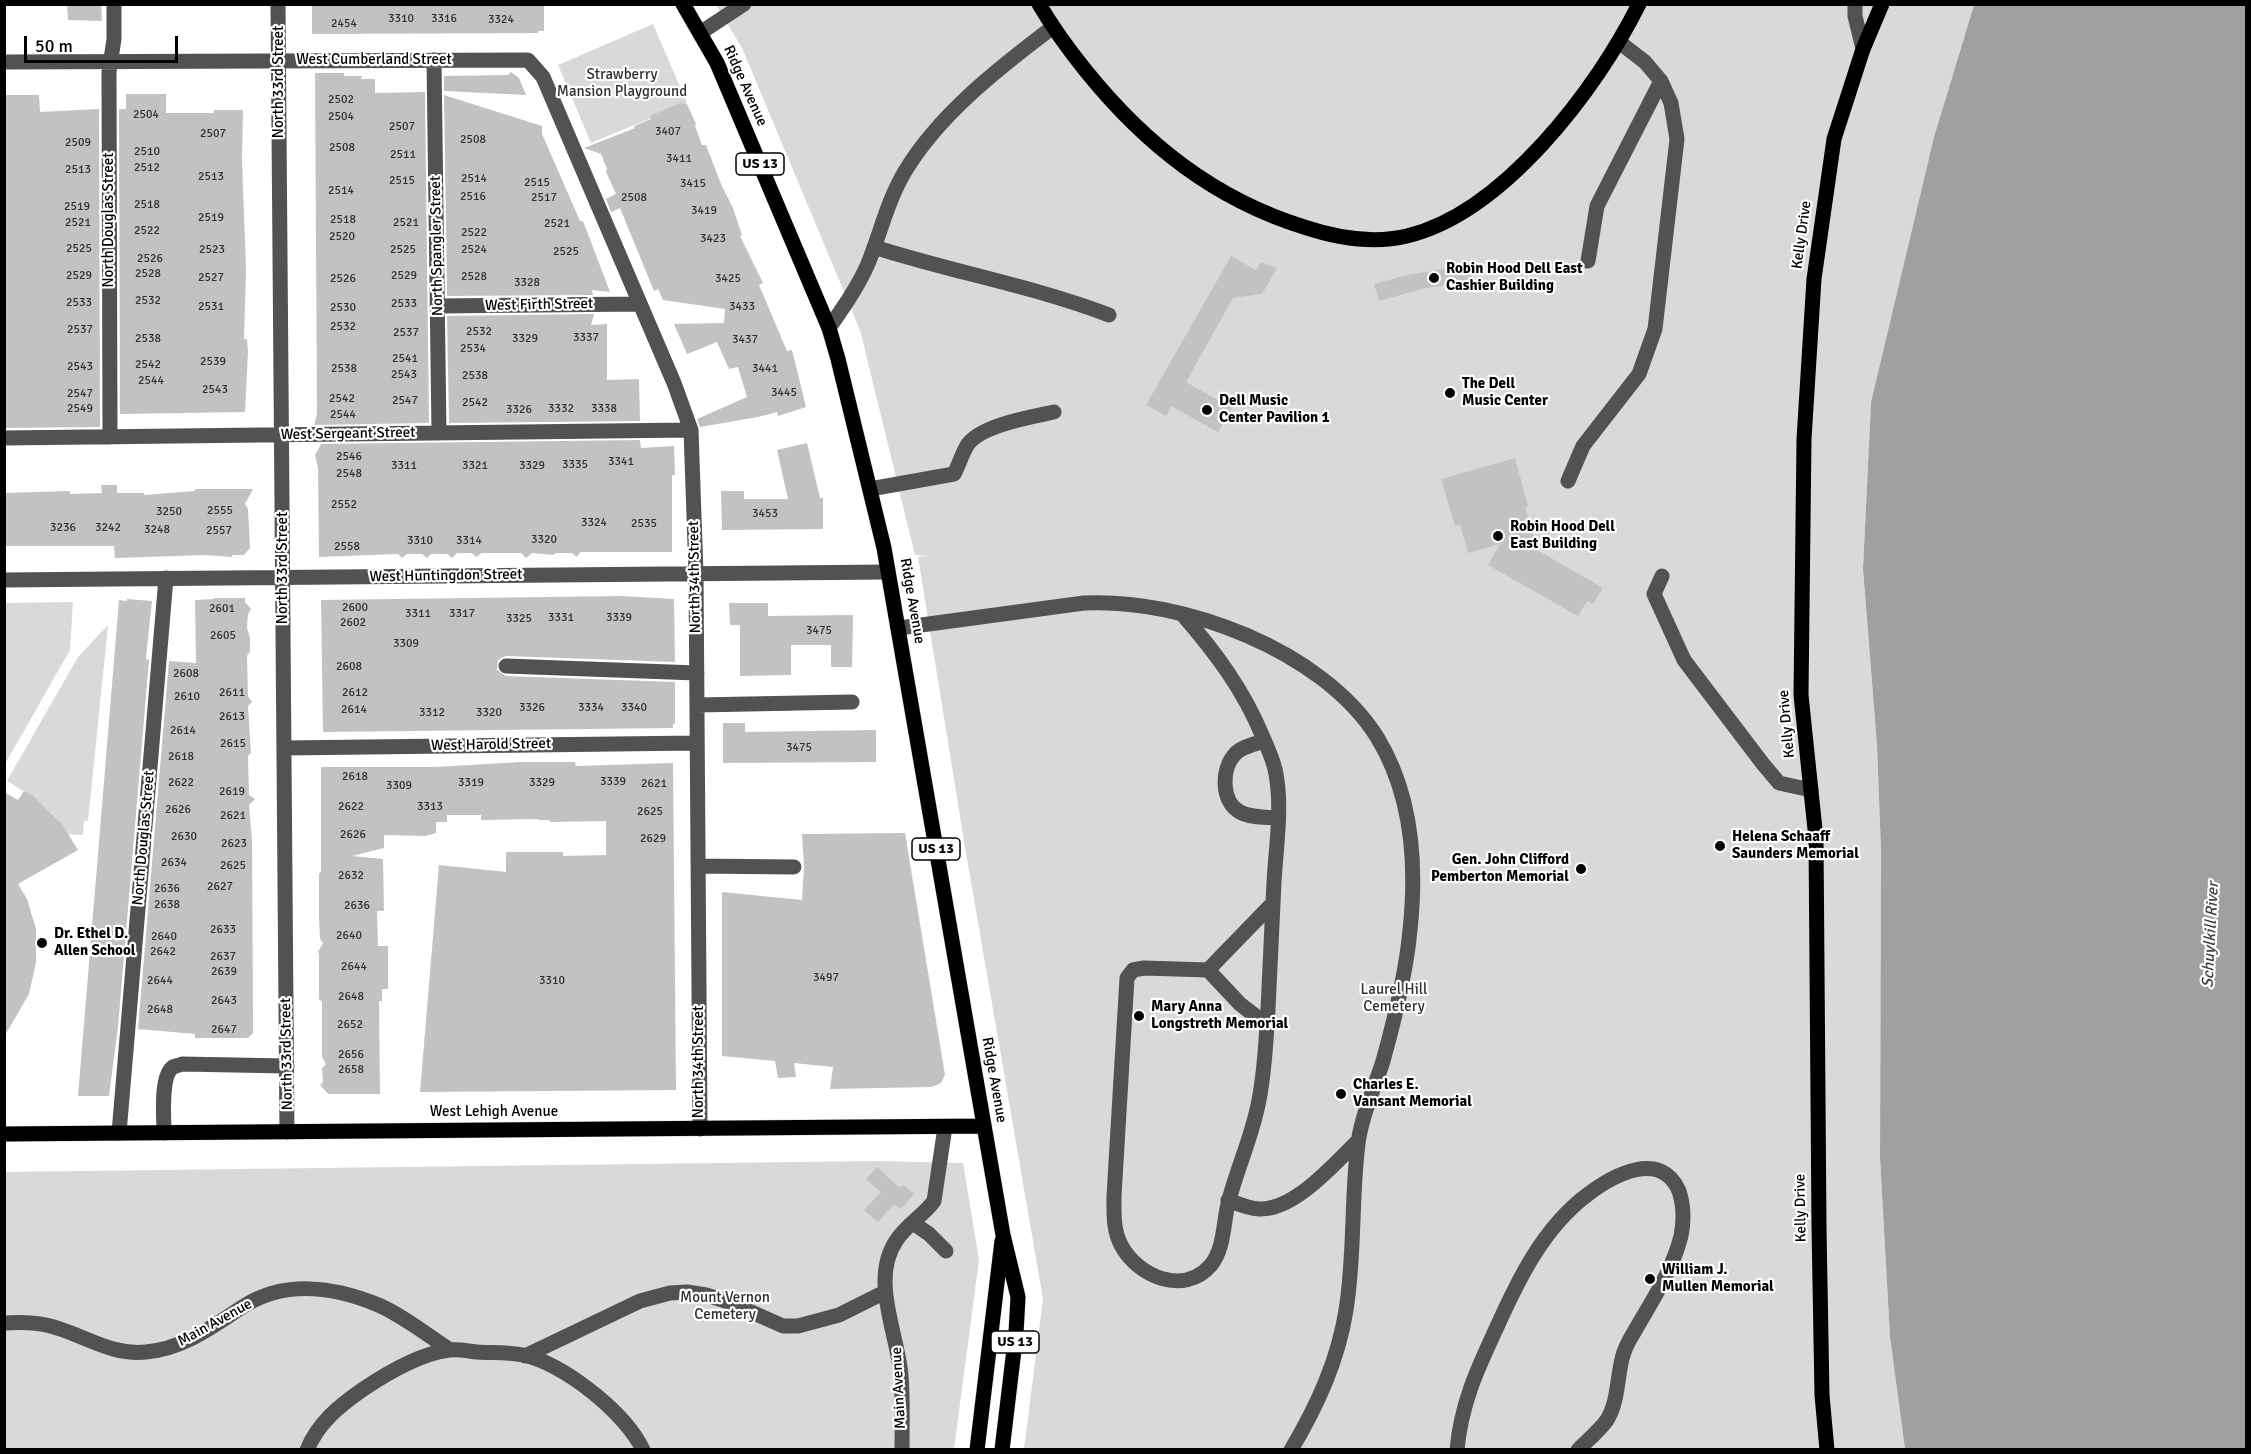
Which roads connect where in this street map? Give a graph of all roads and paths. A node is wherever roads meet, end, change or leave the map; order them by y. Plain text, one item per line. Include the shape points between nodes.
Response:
1 (114, 4) edge
2 (278, 4) edge
3 (683, 4) edge
4 (744, 4) edge
5 (1039, 4) edge
6 (1638, 4) edge
7 (1855, 4) edge
8 (1882, 4) edge
9 (1053, 27) junction
10 (700, 33) junction
11 (1619, 42) junction
12 (1863, 49) junction
13 (278, 60) junction
14 (434, 60) junction
15 (528, 60) joint
16 (112, 61) junction
17 (4, 62) edge
18 (1661, 81) junction
19 (874, 248) junction
20 (1588, 261) dead end
21 (640, 304) junction
22 (437, 306) junction
23 (1109, 315) dead end
24 (829, 328) junction
25 (1054, 412) dead end
26 (691, 430) junction
27 (440, 433) junction
28 (282, 435) junction
29 (110, 437) junction
30 (4, 438) edge
31 (1568, 481) dead end
32 (870, 489) junction
33 (888, 572) junction
34 (696, 574) junction
35 (1662, 576) dead end
36 (283, 577) junction
37 (166, 578) junction
38 (4, 580) edge
39 (1183, 615) junction
40 (899, 628) junction
41 (506, 666) dead end
42 (697, 672) junction
43 (852, 702) dead end
44 (697, 705) junction
45 (1264, 741) junction
46 (697, 743) junction
47 (284, 748) junction
48 (1811, 789) junction
49 (1277, 818) junction
50 (698, 866) junction
51 (794, 867) dead end
52 (1273, 903) junction
53 (1208, 970) junction
54 (1267, 1025) junction
55 (287, 1066) junction
56 (984, 1126) junction
57 (945, 1127) junction
58 (700, 1129) junction
59 (287, 1132) junction
60 (119, 1133) junction
61 (164, 1133) junction
62 (4, 1134) edge
63 (1358, 1141) junction
64 (1228, 1200) junction
65 (913, 1223) junction
66 (1003, 1235) junction
67 (946, 1251) dead end
68 (885, 1292) junction
69 (4, 1323) edge
70 (450, 1350) junction
71 (525, 1356) junction
72 (307, 1449) edge
73 (643, 1449) edge
74 (902, 1449) edge
75 (977, 1449) edge
76 (1002, 1449) edge
77 (1291, 1449) edge
78 (1457, 1449) edge
79 (1578, 1449) edge
80 (1827, 1449) edge

1 - 16 street, North Douglas Street
2 - 13 street, North 33rd Street
3 - 10 main road, Ridge Avenue / US 13
4 - 10 street
5 - 9 main road
6 - 11 main road
7 - 12 street
8 - 12 main road, Kelly Drive
9 - 11 main road via 1125,116 1191,172 1291,223 1371,240 1425,230 1501,186 1580,99
9 - 19 street via 971,95 916,155 897,185
10 - 24 main road, Ridge Avenue / US 13 via 717,63
11 - 18 street via 1645,62
12 - 48 main road, Kelly Drive via 1834,139 1814,279 1804,439 1802,684
13 - 14 street, West Cumberland Street
13 - 16 street, West Cumberland Street
13 - 28 street, North 33rd Street
14 - 15 street, West Cumberland Street
14 - 22 street, North Spangler Street
15 - 21 street, North 34th Street via 543,76
16 - 17 street, West Cumberland Street
16 - 29 street, North Douglas Street
18 - 20 street via 1597,206
18 - 31 street via 1671,104 1677,139 1655,329 1639,374 1583,446
19 - 23 street via 1058,297
19 - 24 street via 857,285
21 - 22 street, West Firth Street
21 - 26 street, North 34th Street
22 - 27 street, North Spangler Street
24 - 32 main road, Ridge Avenue / US 13
25 - 32 street via 982,433 969,444 954,474
26 - 27 street, West Sergeant Street
26 - 34 street, North 34th Street
27 - 28 street, West Sergeant Street
28 - 29 street, West Sergeant Street
28 - 36 street, North 33rd Street
29 - 30 street, West Sergeant Street
32 - 33 main road, Ridge Avenue / US 13
33 - 34 street, West Huntingdon Street
33 - 40 main road, Ridge Avenue / US 13
34 - 36 street, West Huntingdon Street
34 - 42 street, North 34th Street
35 - 48 street via 1654,594 1684,660 1779,783
36 - 37 street, West Huntingdon Street
36 - 47 street, North 33rd Street
37 - 38 street, West Huntingdon Street
37 - 60 street, North Douglas Street
39 - 40 street via 1135,604 1102,602
39 - 45 street via 1230,673
39 - 63 street via 1253,637 1331,687 1363,717 1378,738 1398,786 1411,835 1410,932 1395,1018
40 - 56 main road, Ridge Avenue / US 13
41 - 42 street
42 - 44 street, North 34th Street
43 - 44 street
44 - 46 street, North 34th Street
45 - 49 street via 1277,777
45 - 49 street via 1235,753 1227,768 1226,793 1238,812
46 - 47 street, West Harold Street
46 - 50 street, North 34th Street
47 - 55 street, North 33rd Street
48 - 80 main road, Kelly Drive via 1816,839 1822,1384
49 - 52 street
50 - 51 street
50 - 58 street, North 34th Street
52 - 53 street
52 - 54 street
53 - 54 street via 1240,1004
53 - 64 street via 1144,968 1133,970 1128,978 1114,1196 1116,1232 1132,1260 1152,1276 1176,1281 1191,1278 1208,1268 1217,1255
54 - 64 street via 1257,1111
55 - 59 street, North 33rd Street
55 - 61 street via 173,1066 164,1085
56 - 57 main road, West Lehigh Avenue
56 - 66 main road, Ridge Avenue / US 13
57 - 58 main road, West Lehigh Avenue
57 - 65 street, Main Avenue via 934,1201
58 - 59 main road, West Lehigh Avenue
59 - 61 main road, West Lehigh Avenue
60 - 61 main road, West Lehigh Avenue
60 - 62 main road, West Lehigh Avenue
63 - 64 street via 1288,1201 1260,1209
63 - 77 street via 1343,1328 1326,1382
65 - 67 street
65 - 68 street, Main Avenue via 895,1241 888,1257
66 - 75 main road, Ridge Avenue / US 13
66 - 76 main road, Ridge Avenue / US 13 via 1018,1297
68 - 71 street via 839,1315 798,1326 776,1323 706,1295 670,1293 640,1301
68 - 74 street, Main Avenue via 901,1376
69 - 70 street, Main Avenue via 45,1324 121,1351 146,1352 196,1337 251,1302 278,1292 316,1288 378,1305
70 - 71 street
70 - 72 street via 376,1380 318,1427
71 - 73 street via 566,1374 607,1403
78 - 79 street via 1471,1381 1511,1294 1542,1242 1587,1195 1620,1175 1655,1169 1674,1180 1680,1195 1681,1238 1660,1287 1626,1346 1607,1420

